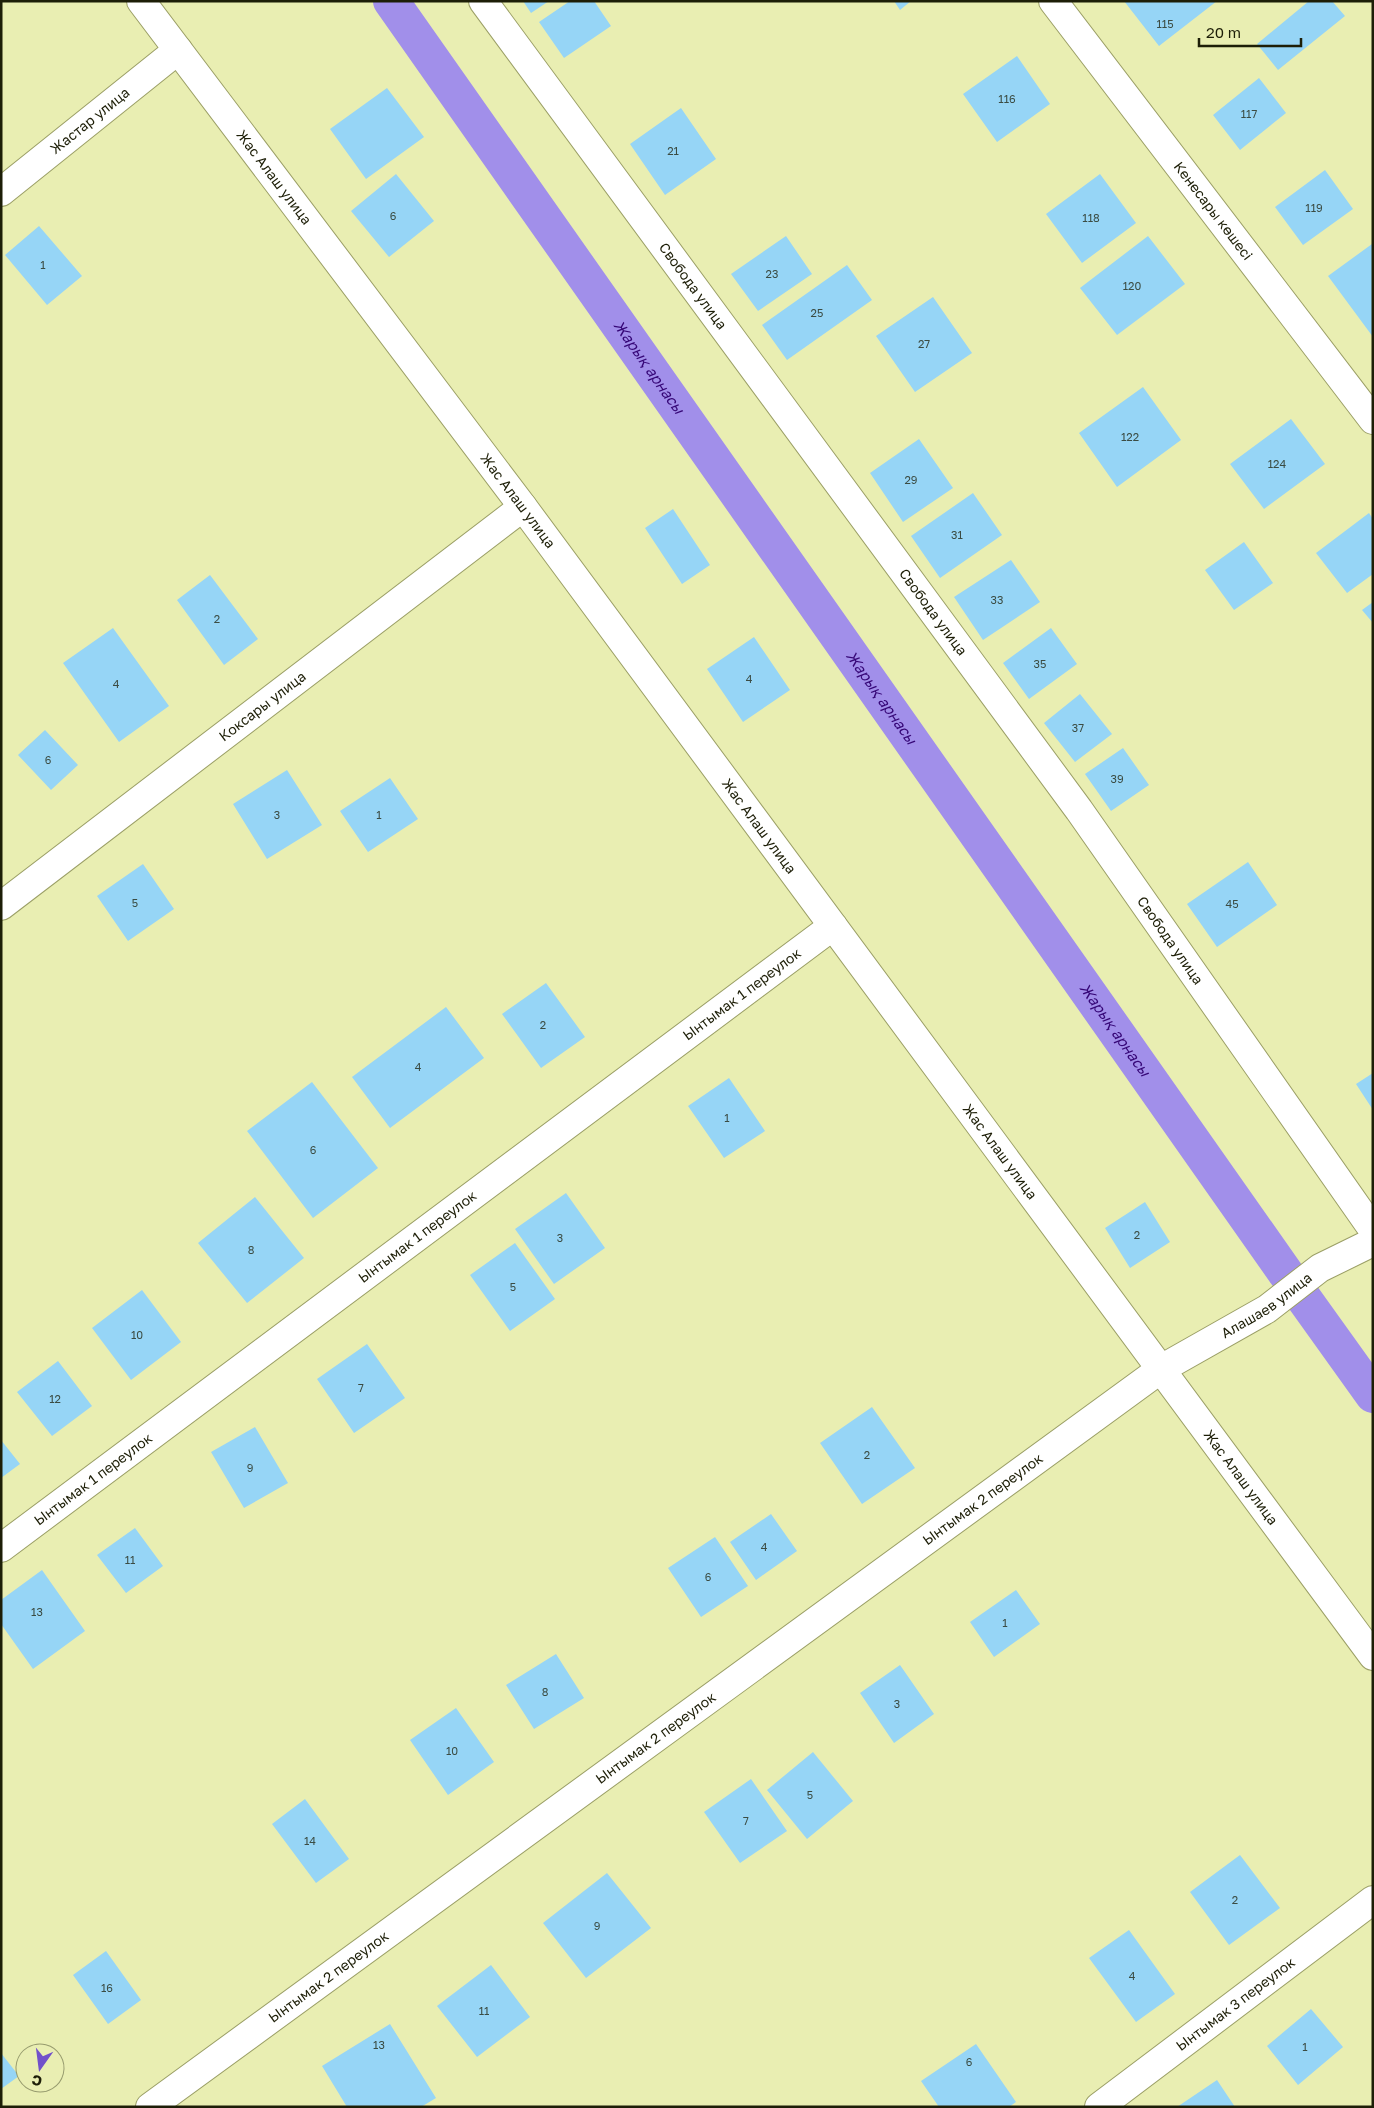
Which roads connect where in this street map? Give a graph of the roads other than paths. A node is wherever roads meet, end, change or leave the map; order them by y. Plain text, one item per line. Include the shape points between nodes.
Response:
1 (141, 1) edge
2 (482, 1) edge
3 (1053, 1) edge
4 (178, 50) junction
5 (1, 192) edge
6 (1373, 420) edge
7 (523, 507) junction
8 (1, 906) edge
9 (833, 926) junction
10 (1373, 1230) edge
11 (1373, 1242) edge
12 (1161, 1369) junction
13 (1, 1548) edge
14 (1373, 1656) edge
15 (1373, 1900) edge
16 (150, 2107) edge
17 (1098, 2107) edge

1 - 4 street, Жас Алаш улица
2 - 10 street, Свобода улица via 1079,810
3 - 6 street, Кенесары көшесі
4 - 5 street, Жастар улица
4 - 7 street, Жас Алаш улица
7 - 8 street, Коксары улица
7 - 9 street, Жас Алаш улица
9 - 12 street, Жас Алаш улица
9 - 13 street, Ынтымак 1 переулок
11 - 12 street, Алашаев улица via 1320,1268 1267,1309
12 - 14 street, Жас Алаш улица
12 - 16 street, Ынтымак 2 переулок
15 - 17 street, Ынтымак 3 переулок

